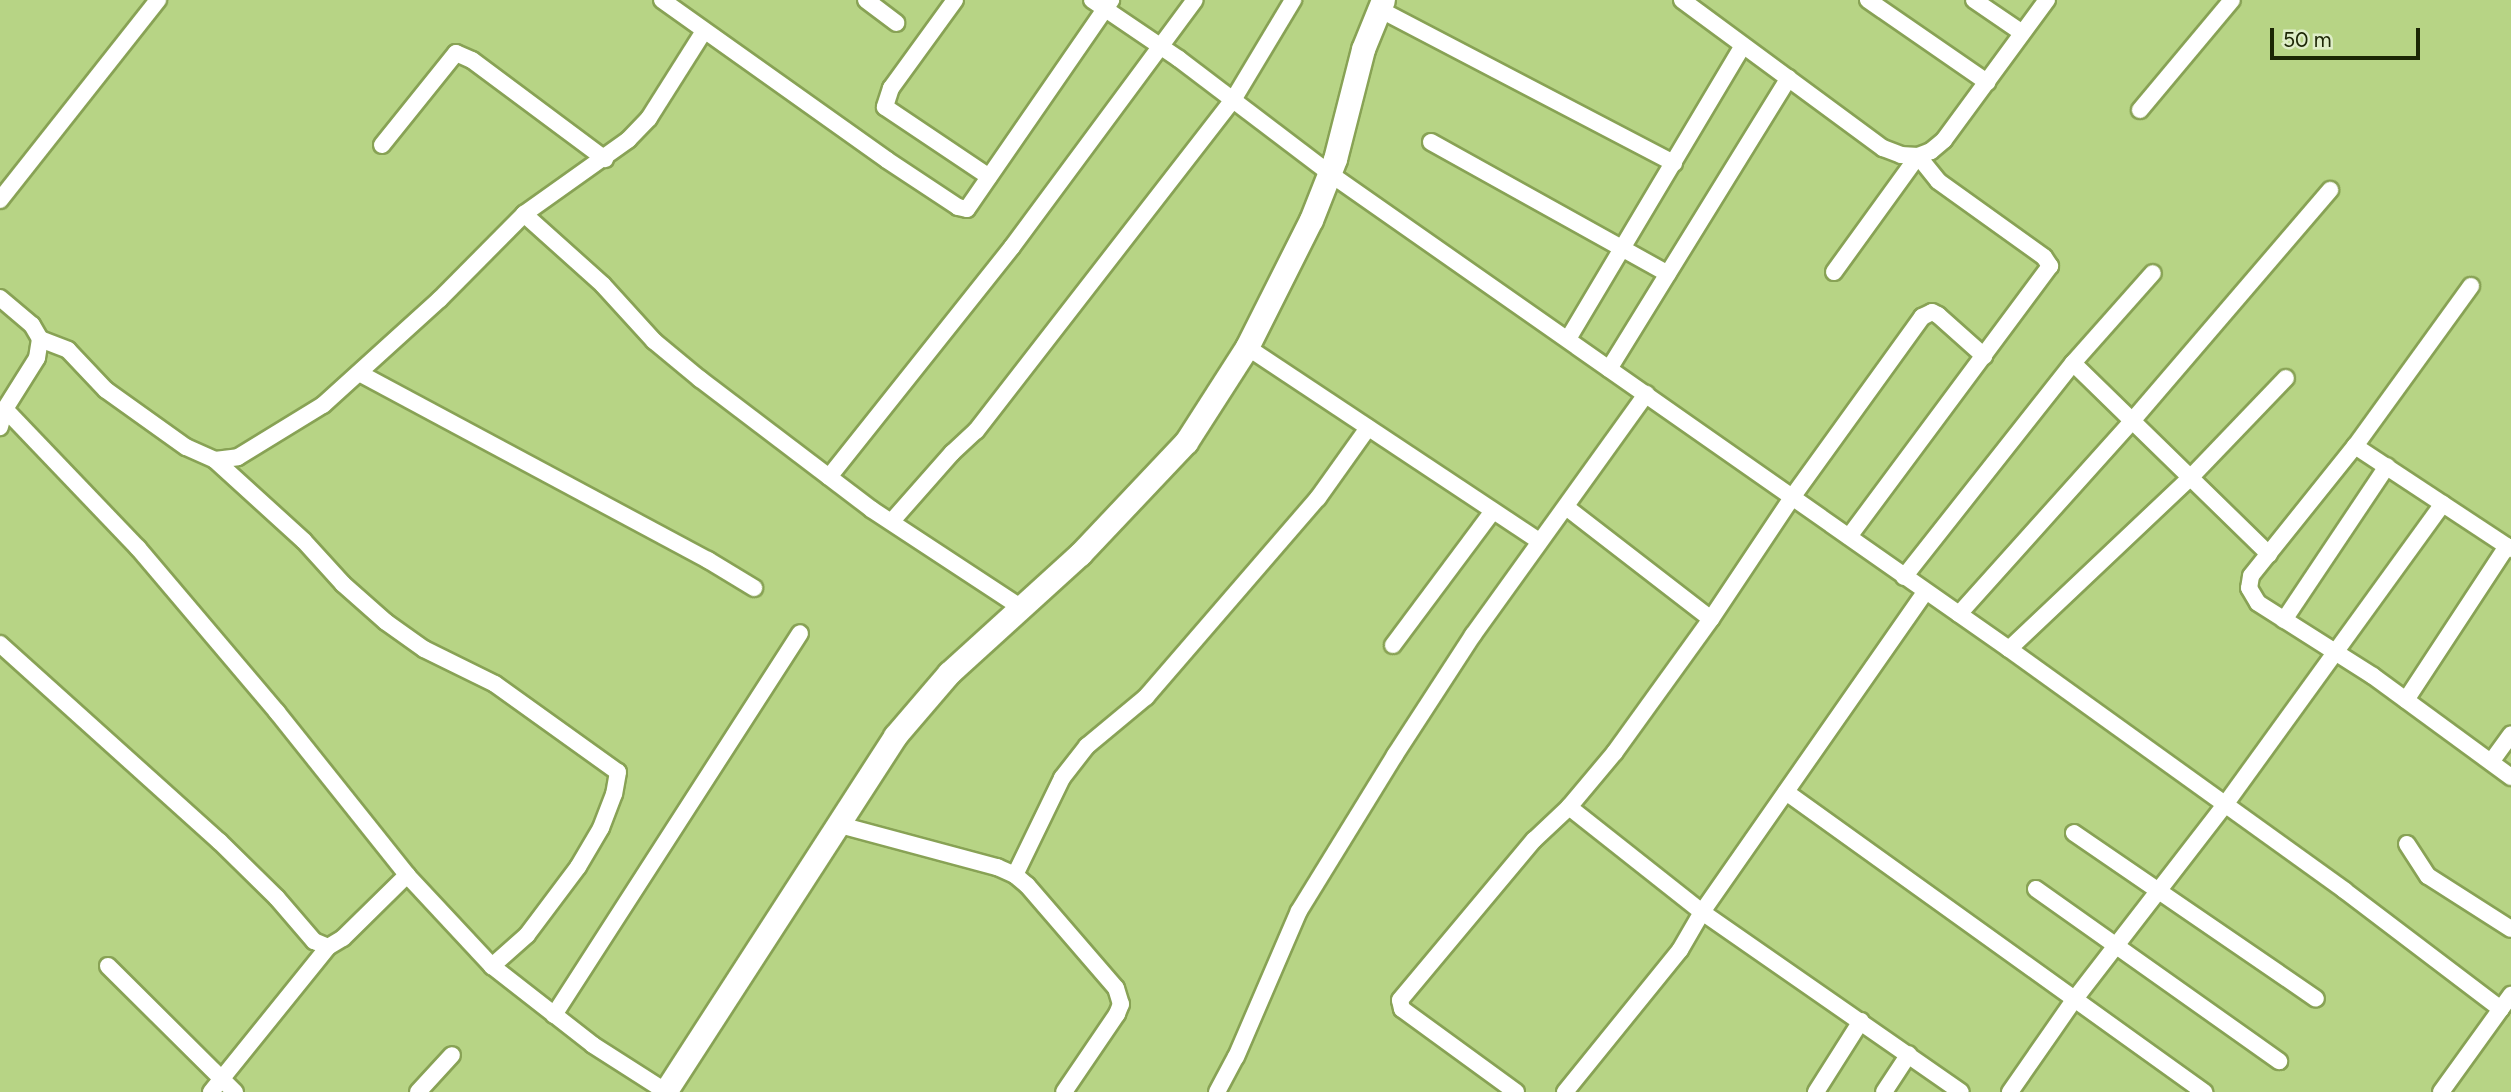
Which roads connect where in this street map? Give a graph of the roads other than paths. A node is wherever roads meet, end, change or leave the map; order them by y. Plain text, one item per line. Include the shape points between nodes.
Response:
1 (158, 0) edge
2 (662, 0) edge
3 (866, 0) edge
4 (955, 0) edge
5 (1195, 0) edge
6 (1293, 0) edge
7 (1868, 0) edge
8 (1974, 0) edge
9 (2047, 0) edge
10 (2232, 0) edge
11 (1102, 3) edge
12 (1693, 3) edge
13 (1381, 4) edge
14 (896, 23) dead end
15 (704, 31) junction
16 (2021, 32) junction
17 (1744, 46) junction
18 (1161, 47) junction
19 (1789, 78) junction
20 (1987, 82) junction
21 (1233, 100) junction
22 (2140, 110) dead end
23 (1431, 142) dead end
24 (383, 145) dead end
25 (1918, 156) junction
26 (605, 159) junction
27 (1674, 163) junction
28 (1329, 173) junction
29 (989, 177) junction
30 (2330, 190) dead end
31 (0, 200) edge
32 (524, 214) junction
33 (1623, 248) junction
34 (1834, 272) dead end
35 (2153, 273) dead end
36 (1668, 274) junction
37 (2471, 286) dead end
38 (0, 298) edge
39 (40, 339) junction
40 (1568, 339) junction
41 (1247, 347) junction
42 (1983, 356) junction
43 (2073, 363) junction
44 (1609, 369) junction
45 (361, 374) junction
46 (2286, 378) dead end
47 (1646, 394) junction
48 (5, 408) junction
49 (2133, 420) junction
50 (0, 427) edge
51 (1368, 428) junction
52 (2355, 446) junction
53 (215, 460) junction
54 (2387, 466) junction
55 (829, 477) junction
56 (2190, 477) junction
57 (1793, 496) junction
58 (2443, 504) junction
59 (1566, 507) junction
60 (1493, 511) junction
61 (892, 521) junction
62 (1849, 537) junction
63 (1539, 541) junction
64 (2509, 548) edge
65 (2269, 554) junction
66 (1904, 577) junction
67 (754, 588) dead end
68 (1925, 592) junction
69 (1020, 607) junction
70 (1959, 614) junction
71 (1712, 619) junction
72 (2284, 620) junction
73 (800, 634) dead end
74 (0, 644) edge
75 (1392, 645) dead end
76 (2009, 649) junction
77 (2336, 652) junction
78 (2406, 700) junction
79 (2511, 734) edge
80 (2491, 762) junction
81 (2511, 777) edge
82 (1786, 792) junction
83 (2224, 806) junction
84 (1569, 807) junction
85 (840, 825) junction
86 (2074, 833) dead end
87 (2407, 844) dead end
88 (407, 874) junction
89 (1015, 875) junction
90 (2036, 888) dead end
91 (2156, 892) junction
92 (1702, 912) junction
93 (2511, 929) edge
94 (2115, 945) junction
95 (328, 947) junction
96 (108, 966) dead end
97 (492, 966) junction
98 (2511, 995) edge
99 (2316, 999) dead end
100 (2074, 1000) junction
101 (2501, 1009) junction
102 (554, 1015) junction
103 (1861, 1021) junction
104 (1909, 1054) junction
105 (453, 1055) dead end
106 (2279, 1062) dead end
107 (1943, 1078) junction
108 (216, 1086) edge
109 (2445, 1087) edge
110 (665, 1091) edge
111 (235, 1092) edge
112 (418, 1092) edge
113 (1064, 1092) edge
114 (1217, 1092) edge
115 (1517, 1092) edge
116 (1565, 1092) edge
117 (1816, 1092) edge
118 (1884, 1092) edge
119 (1934, 1092) edge
120 (1961, 1092) edge
121 (2010, 1092) edge
122 (2204, 1092) edge
123 (2463, 1092) edge

1 - 31 street
2 - 15 street
3 - 14 street
4 - 29 street via 891,88 885,107
5 - 18 street
6 - 21 street
7 - 20 street
8 - 16 street
9 - 16 street
10 - 22 street
11 - 18 street
11 - 29 street
12 - 17 street
13 - 27 street
13 - 28 street via 1363,49
15 - 26 street via 649,118
15 - 29 street via 958,207 967,209
16 - 20 street
17 - 19 street
17 - 27 street
18 - 21 street
18 - 55 street via 1012,247
19 - 25 street via 1883,148
19 - 36 street
20 - 25 street via 1944,140
21 - 28 street
21 - 61 street via 976,432
23 - 33 street
24 - 26 street via 456,53
25 - 34 street
25 - 42 street via 1938,181 2048,261 2048,272
26 - 32 street
27 - 33 street
28 - 40 street
28 - 41 street via 1311,220
30 - 49 street
32 - 45 street
32 - 55 street via 603,285 654,341
33 - 36 street
33 - 40 street
35 - 43 street
36 - 44 street
37 - 52 street
38 - 39 street via 32,325
39 - 48 street via 37,358
39 - 53 street via 68,350 106,390 186,447
40 - 44 street
41 - 51 street
41 - 69 street via 1186,442 1080,554
42 - 57 street via 1938,315 1926,313
42 - 62 street
43 - 49 street
43 - 66 street
44 - 47 street
45 - 53 street via 274,438 238,457
45 - 67 street
46 - 56 street
47 - 57 street
47 - 59 street
48 - 50 street
48 - 88 street via 138,548
49 - 56 street
49 - 70 street
51 - 60 street
51 - 89 street via 1318,498 1146,697 1087,746 1062,778
52 - 54 street
52 - 65 street
53 - 97 street via 386,622 424,649 495,684 618,772 601,828 578,867 527,935
54 - 58 street
54 - 72 street
55 - 61 street
56 - 65 street
56 - 76 street
57 - 62 street
57 - 71 street
58 - 64 street
58 - 77 street
59 - 63 street
59 - 71 street
60 - 63 street
60 - 75 street
61 - 69 street
62 - 66 street
63 - 114 street via 1402,744 1299,911
64 - 78 street
65 - 72 street via 2251,576 2249,587 2258,603
66 - 68 street
68 - 70 street
68 - 82 street
69 - 85 street via 949,673 895,736
70 - 76 street
71 - 84 street
72 - 77 street
73 - 102 street
74 - 95 street via 219,841 314,941
76 - 83 street
77 - 78 street
77 - 83 street
78 - 80 street
79 - 80 street
80 - 81 street
82 - 92 street
82 - 100 street
83 - 91 street
83 - 101 street
84 - 92 street
84 - 115 street via 1534,841 1400,1000 1402,1009
85 - 89 street
85 - 110 street
86 - 91 street
87 - 93 street via 2428,876
88 - 95 street via 343,938
88 - 97 street
89 - 113 street via 1120,996 1117,1014
90 - 94 street
91 - 94 street
91 - 99 street
92 - 103 street
92 - 116 street via 1662,975
94 - 100 street
94 - 106 street
95 - 108 street
96 - 108 street
97 - 102 street
98 - 101 street
100 - 121 street
100 - 122 street
101 - 109 street
102 - 110 street
103 - 104 street
103 - 117 street
104 - 107 street
104 - 118 street
105 - 112 street
107 - 119 street
107 - 120 street
108 - 111 street
109 - 123 street

